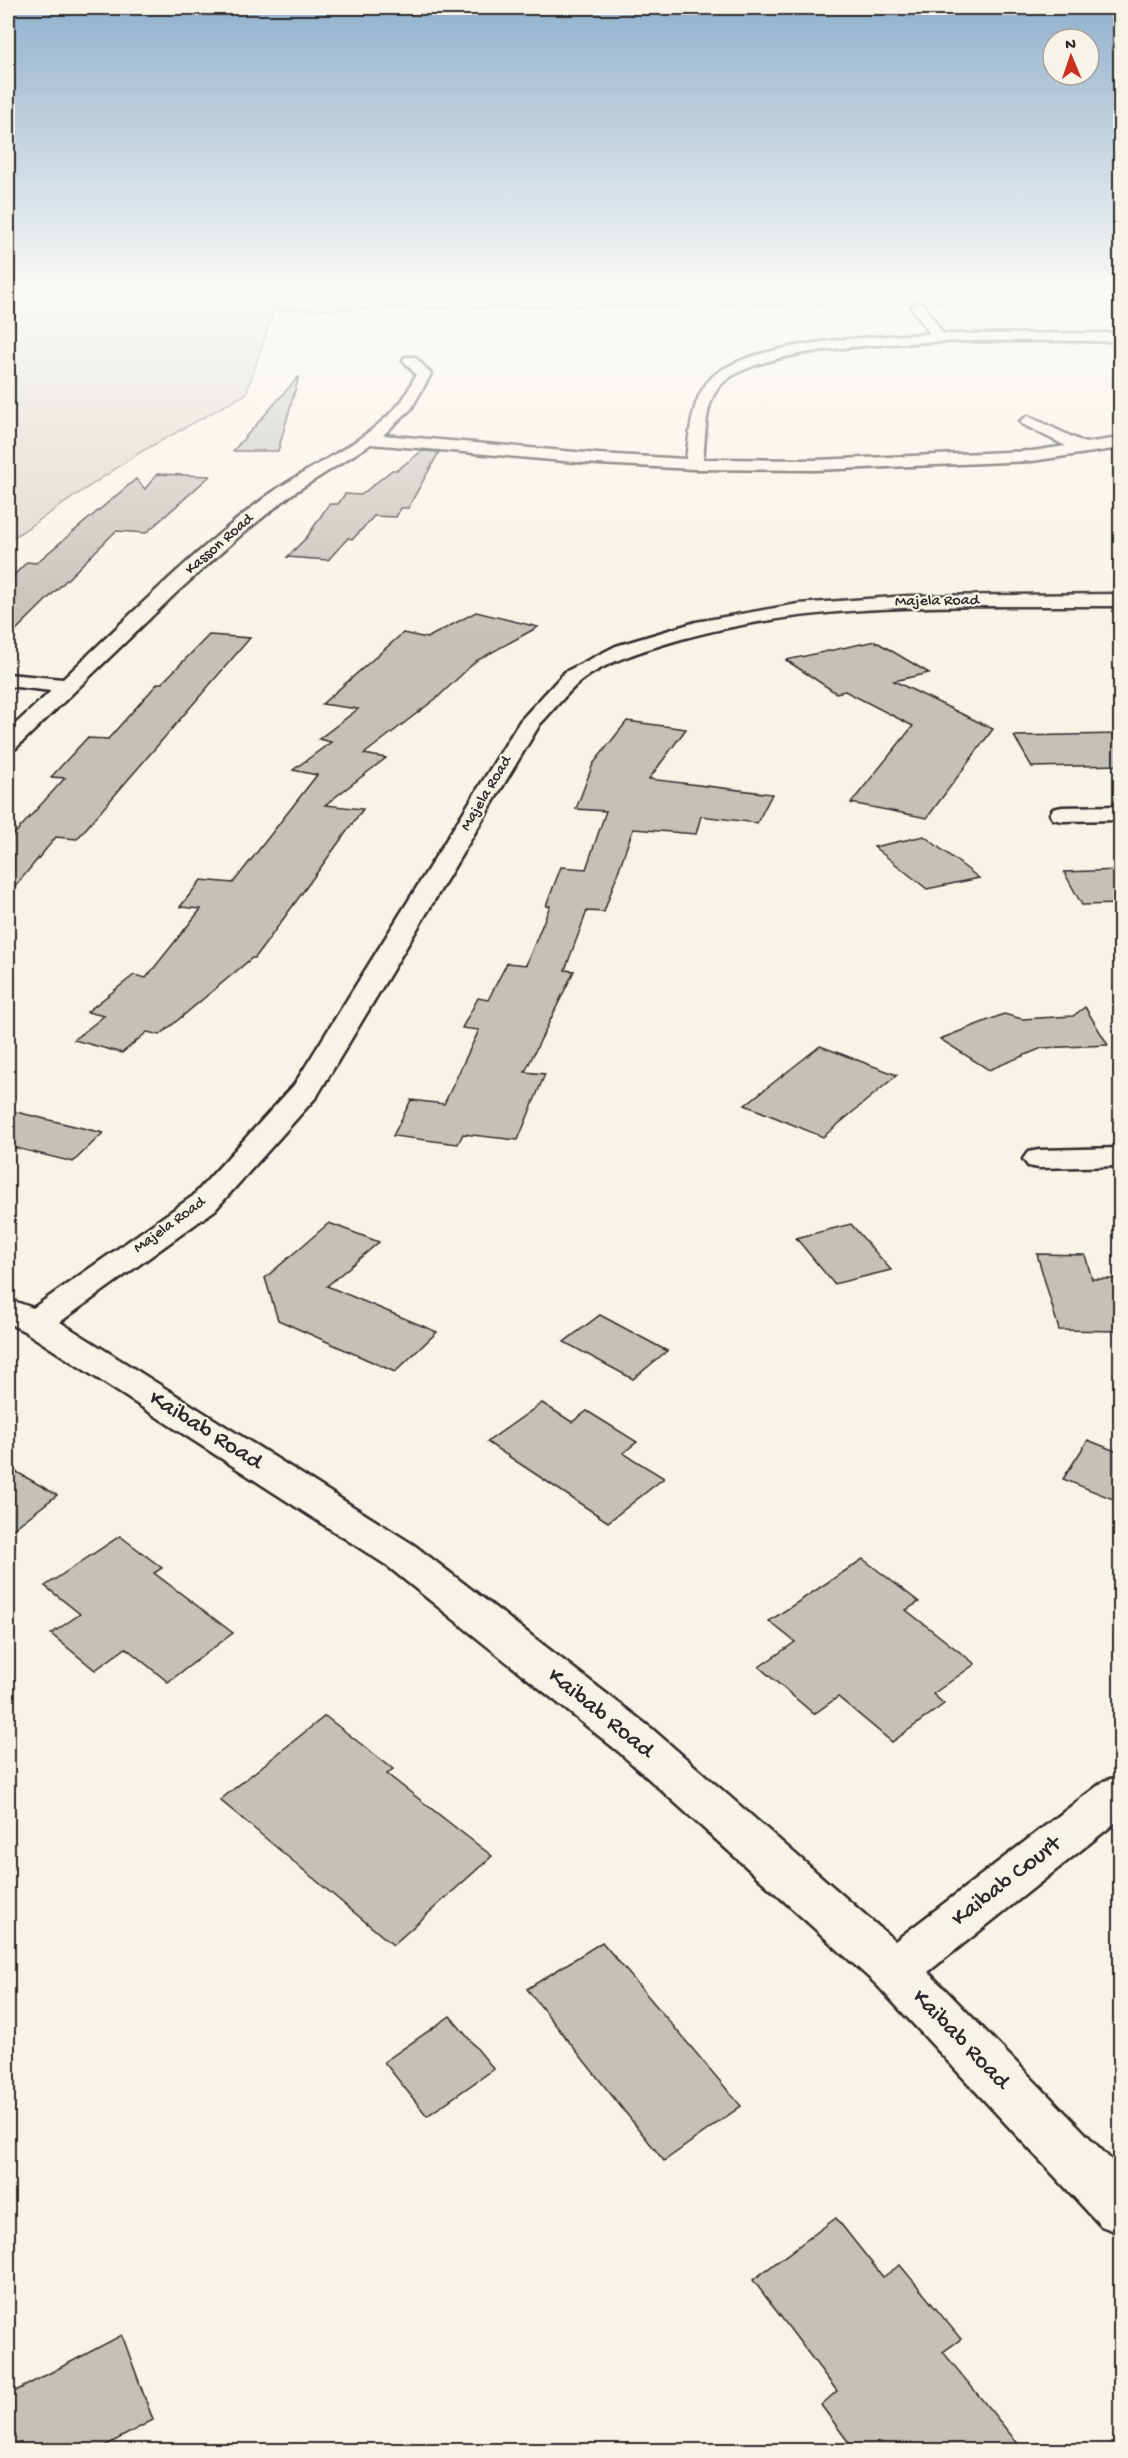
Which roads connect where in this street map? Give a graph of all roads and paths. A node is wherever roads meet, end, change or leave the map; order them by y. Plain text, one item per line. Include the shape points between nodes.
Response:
1 (406, 405) edge
2 (705, 405) edge
3 (1028, 422) dead end
4 (370, 439) junction
5 (1120, 442) edge
6 (1082, 448) junction
7 (694, 464) junction
8 (1120, 600) edge
9 (8, 680) edge
10 (69, 686) junction
11 (8, 743) edge
12 (1120, 813) edge
13 (1062, 814) dead end
14 (1120, 1157) edge
15 (1039, 1159) dead end
16 (22, 1316) edge
17 (1120, 1794) edge
18 (894, 1970) junction
19 (1120, 2207) edge

1 - 4 street, Kasson Road
2 - 7 street
3 - 6 street
4 - 7 street
4 - 10 street, Kasson Road via 309,474 269,503
5 - 6 street
6 - 7 street via 1032,456 924,462
8 - 16 street, Majela Road via 908,602 798,609 696,628 639,645 573,677 531,721 306,1090 204,1203
9 - 10 street
10 - 11 street, Kasson Road
12 - 13 street
14 - 15 street
16 - 18 street, Kaibab Road via 400,1555 635,1740
17 - 18 street, Kaibab Court
18 - 19 street, Kaibab Road

